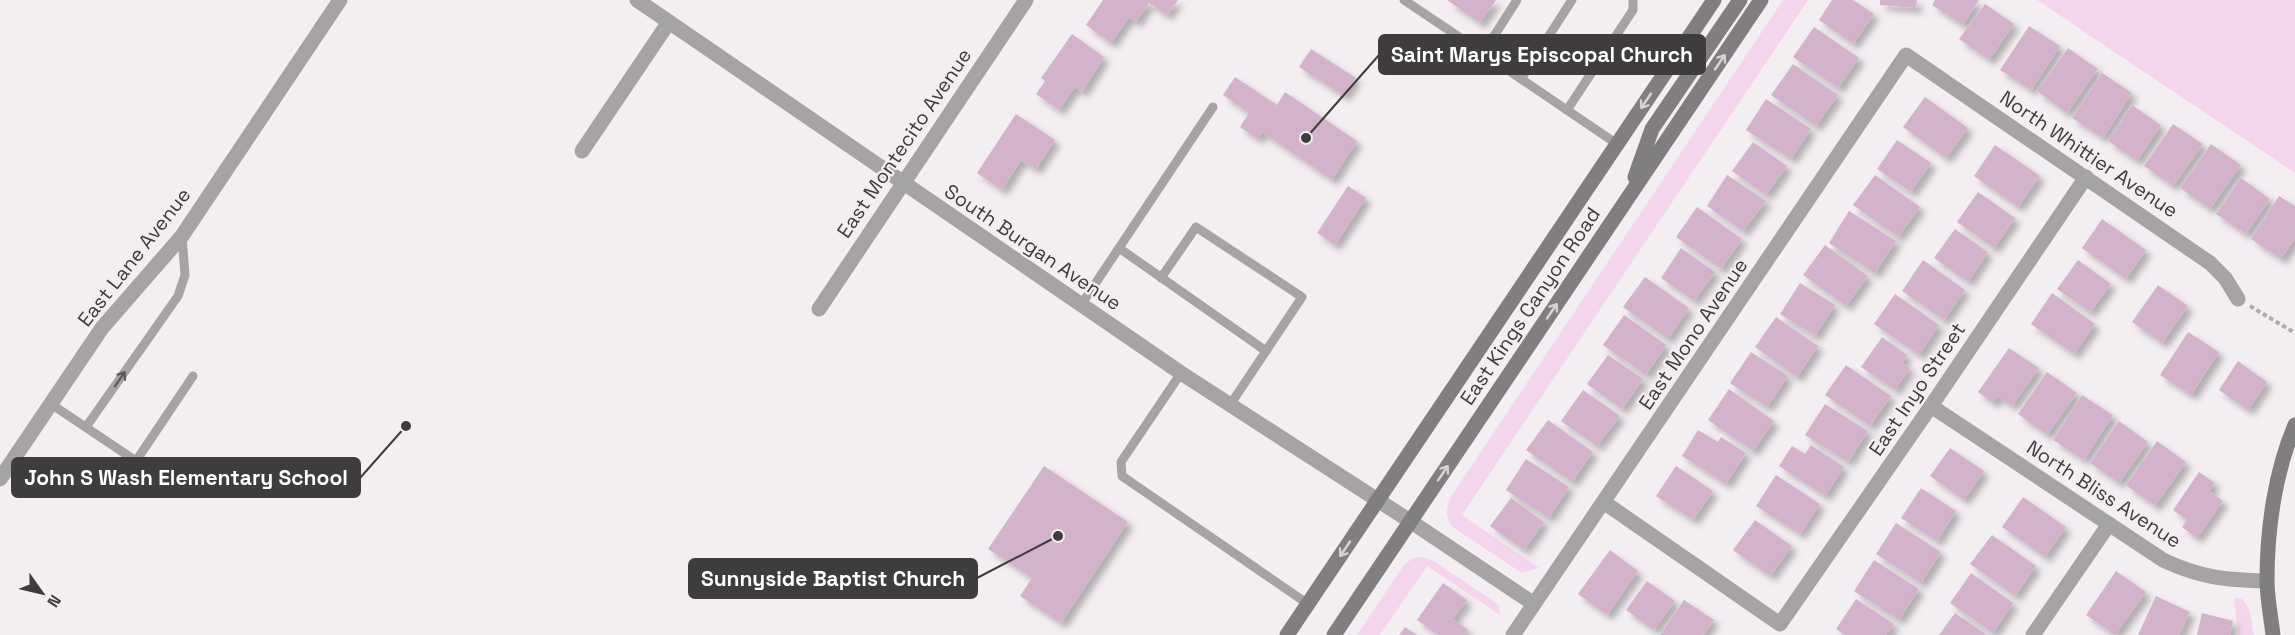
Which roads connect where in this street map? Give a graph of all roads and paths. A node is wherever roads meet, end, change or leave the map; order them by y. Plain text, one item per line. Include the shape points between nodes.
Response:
1 (340, 0) edge
2 (637, 0) edge
3 (1026, 0) edge
4 (1404, 0) edge
5 (1517, 0) edge
6 (1572, 0) edge
7 (1633, 0) edge
8 (1714, 0) edge
9 (1740, 0) edge
10 (1761, 0) edge
11 (669, 22) junction
12 (1483, 53) junction
13 (1906, 55) joint
14 (1521, 79) junction
15 (1213, 107) dead end
16 (1567, 110) junction
17 (1617, 144) junction
18 (582, 151) dead end
19 (2086, 177) junction
20 (902, 183) junction
21 (1629, 197) junction
22 (182, 236) junction
23 (1119, 248) junction
24 (1161, 278) junction
25 (2238, 298) joint
26 (1081, 305) junction
27 (819, 309) dead end
28 (2295, 333) edge
29 (1266, 351) junction
30 (1181, 373) junction
31 (194, 376) dead end
32 (51, 404) junction
33 (1230, 405) junction
34 (1931, 406) junction
35 (2295, 425) edge
36 (86, 427) junction
37 (0, 479) edge
38 (1378, 501) junction
39 (1605, 503) junction
40 (1410, 521) junction
41 (2109, 524) junction
42 (2267, 581) junction
43 (1308, 604) junction
44 (1534, 604) junction
45 (1287, 635) edge
46 (1334, 635) edge
47 (1513, 635) edge
48 (2033, 635) edge
49 (2273, 635) edge

1 - 22 street, East Lane Avenue
2 - 11 street, South Burgan Avenue
3 - 20 street, East Montecito Avenue
4 - 12 lane
5 - 12 lane
6 - 14 lane
7 - 16 lane via 1633,9
8 -> 17 main road, East Kings Canyon Road
9 - 21 main road via 1652,129
21 -> 10 main road, East Kings Canyon Road
11 - 18 street
11 - 20 street, South Burgan Avenue
12 - 14 lane
13 - 19 street, North Whittier Avenue
13 - 39 street, East Mono Avenue
14 - 16 lane
15 - 23 lane
16 - 17 lane
17 - 38 main road, East Kings Canyon Road
19 - 25 street, North Whittier Avenue via 2210,263
19 - 34 street, East Inyo Street
20 - 26 street, South Burgan Avenue
20 - 27 street, East Montecito Avenue
40 -> 21 main road, East Kings Canyon Road
22 - 32 street, East Lane Avenue via 102,328
36 -> 22 lane via 178,296 186,275
23 - 24 lane
23 - 26 lane
24 - 29 lane
24 - 29 lane via 1196,227 1302,297
25 - 28 path
26 - 30 street, South Burgan Avenue
29 - 33 lane
30 - 33 street, South Burgan Avenue
30 - 43 lane via 1121,462 1122,476
31 - 36 lane via 136,461
32 - 36 lane
32 - 37 street, East Lane Avenue
33 - 38 street, South Burgan Avenue
34 - 39 street, East Inyo Street via 1780,624
34 - 41 street, North Bliss Avenue
35 - 42 main road via 2278,481
38 - 40 street, South Burgan Avenue
38 -> 43 main road, East Kings Canyon Road
39 - 44 street, East Mono Avenue
40 - 44 street, South Burgan Avenue
40 - 46 main road, East Kings Canyon Road
41 - 42 street, North Bliss Avenue via 2187,571 2214,578
41 - 48 street
42 - 49 main road
43 - 45 main road, East Kings Canyon Road
44 - 47 street, East Mono Avenue

